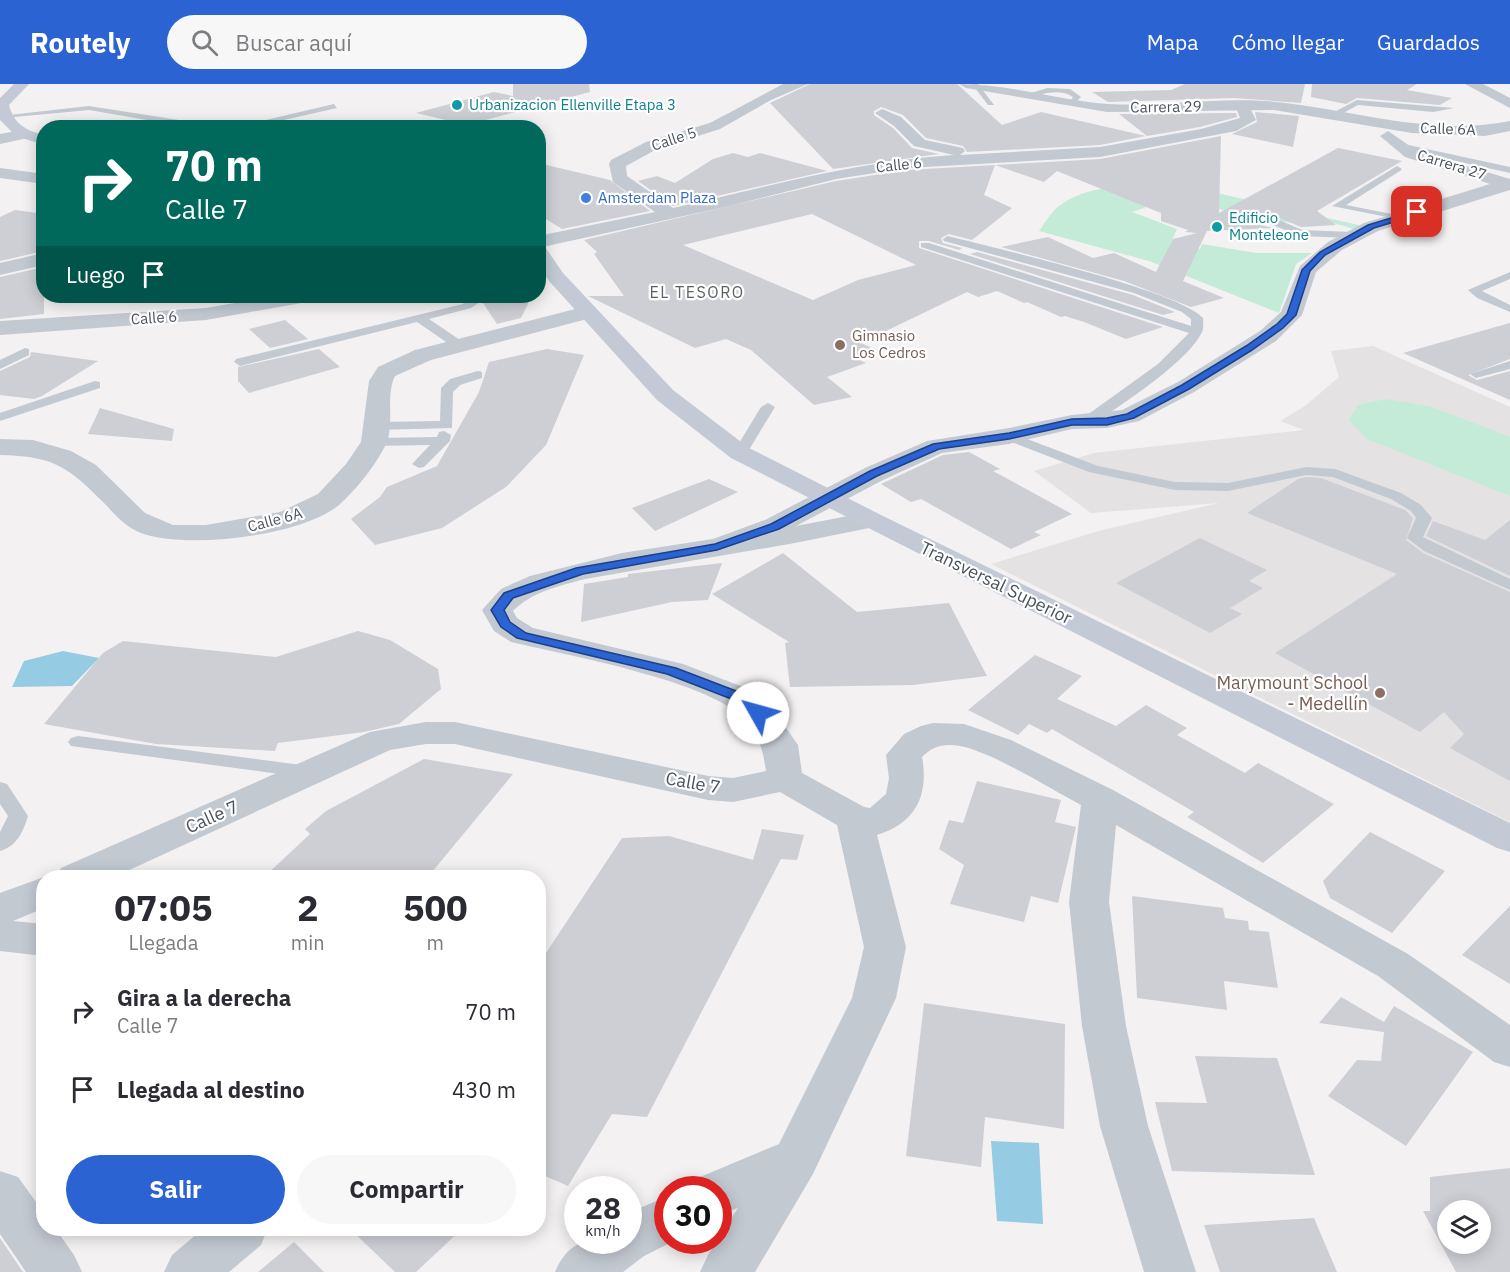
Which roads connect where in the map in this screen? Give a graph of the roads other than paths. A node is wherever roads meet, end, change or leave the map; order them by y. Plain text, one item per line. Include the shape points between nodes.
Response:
1 (22, 84) edge
2 (801, 84) edge
3 (1472, 84) edge
4 (970, 85) edge
5 (991, 103) dead end
6 (1510, 104) edge
7 (1242, 105) junction
8 (334, 106) dead end
9 (2, 108) edge
10 (1450, 108) dead end
11 (1331, 116) junction
12 (162, 120) edge
13 (272, 120) edge
14 (1358, 121) junction
15 (879, 122) dead end
16 (1510, 126) edge
17 (22, 135) junction
18 (1400, 136) junction
19 (36, 138) edge
20 (0, 139) edge
21 (626, 140) dead end
22 (642, 149) junction
23 (985, 159) junction
24 (1397, 169) dead end
25 (1510, 170) edge
26 (0, 173) edge
27 (36, 178) edge
28 (1510, 184) edge
29 (670, 214) junction
30 (1398, 218) junction
31 (1255, 220) dead end
32 (1352, 236) junction
33 (948, 239) dead end
34 (546, 240) edge
35 (925, 245) dead end
36 (36, 261) edge
37 (546, 263) edge
38 (0, 269) edge
39 (1510, 275) edge
40 (36, 276) edge
41 (0, 278) edge
42 (144, 303) edge
43 (273, 303) edge
44 (472, 303) edge
45 (1510, 309) edge
46 (587, 312) junction
47 (157, 318) junction
48 (421, 319) junction
49 (0, 328) edge
50 (1196, 331) junction
51 (459, 345) junction
52 (25, 352) dead end
53 (240, 362) dead end
54 (1510, 364) edge
55 (0, 365) edge
56 (1476, 374) dead end
57 (478, 375) dead end
58 (95, 385) dead end
59 (768, 407) dead end
60 (0, 417) edge
61 (1088, 421) junction
62 (447, 424) junction
63 (375, 434) junction
64 (1009, 436) junction
65 (443, 441) junction
66 (0, 447) edge
67 (740, 453) junction
68 (419, 464) dead end
69 (862, 517) junction
70 (717, 547) junction
71 (1510, 585) edge
72 (78, 742) dead end
73 (312, 772) junction
74 (785, 779) junction
75 (0, 789) edge
76 (1100, 798) junction
77 (854, 818) junction
78 (1510, 839) edge
79 (0, 844) edge
80 (93, 870) edge
81 (36, 894) edge
82 (0, 910) edge
83 (0, 935) edge
84 (36, 939) edge
85 (1510, 1049) edge
86 (796, 1159) junction
87 (732, 1188) edge
88 (0, 1193) edge
89 (233, 1236) edge
90 (607, 1254) edge
91 (56, 1272) edge
92 (190, 1272) edge
93 (581, 1272) edge
94 (726, 1272) edge
95 (1170, 1272) edge

1 - 9 main road
2 - 22 street, Calle 5 via 763,96 716,125
3 - 6 street
4 - 5 lane
4 - 7 street, Carrera 29 via 1029,95 1072,94 1107,108
7 - 11 street, Carrera 29
7 - 23 street, Calle 6 via 1248,120 1236,126 1100,152
8 - 13 lane
9 - 12 lane via 89,108
9 - 17 main road via 9,125
10 - 11 lane via 1433,110 1357,102
11 - 14 street, Carrera 29
14 - 18 street, Carrera 29
14 - 18 street, Carrera 29
15 - 23 street via 899,120 914,140 972,152
16 - 18 street, Calle 6A via 1473,136
17 - 19 main road
17 - 20 street
18 - 25 lane
18 - 28 street, Carrera 27 via 1412,154
21 - 22 street
22 - 29 street, Calle 5 via 617,164 619,178
23 - 29 street, Calle 6 via 889,160
24 - 30 lane via 1337,206
26 - 27 street
28 - 30 street
29 - 34 street, Calle 6
30 - 32 street
31 - 32 lane via 1275,222 1300,232
32 - 61 street via 1306,270 1292,315 1268,336 1148,407 1118,420
33 - 50 lane via 1138,291 1197,318
35 - 50 lane
36 - 38 street
37 - 46 main road, Transversal Superior
39 - 45 lane via 1474,290
40 - 41 street
42 - 47 street
43 - 47 street, Calle 6
44 - 48 lane
46 - 51 street, Calle 6A
46 - 67 main road, Transversal Superior via 665,395
47 - 49 street, Calle 6
48 - 51 lane
48 - 53 lane
50 - 61 lane via 1130,393
51 - 63 street, Calle 6A via 386,372 381,381
52 - 55 lane
54 - 56 lane
57 - 62 lane via 455,382 446,391
58 - 60 lane
59 - 67 lane
61 - 64 street
62 - 63 lane
62 - 65 lane
63 - 65 lane
63 - 66 street, Calle 6A via 341,489 312,509 288,519 206,534 172,533 135,519 87,471 62,456 33,448
64 - 70 street via 936,446 775,526
64 - 71 lane via 1094,469 1174,486 1228,487 1313,471 1345,476 1416,507 1424,518 1415,538
65 - 68 lane
67 - 69 main road, Transversal Superior
69 - 70 street
69 - 78 main road, Transversal Superior
70 - 74 street via 580,570 509,595 497,610 505,624 522,635 671,671 739,697 758,713 780,745
72 - 73 lane
73 - 74 street, Calle 7 via 382,740 454,733 708,788 733,790
73 - 80 street, Calle 7
74 - 77 street
75 - 79 lane via 18,816 13,832
76 - 77 street via 999,748 964,735 933,734 916,742 904,755 906,796 896,810 876,822
76 - 85 street via 1394,965
76 - 95 street via 1089,902 1104,1026 1124,1126
77 - 86 street via 885,947 874,998
81 - 82 street
83 - 84 street
86 - 87 street
86 - 94 street
88 - 91 street
89 - 92 street
90 - 93 street

